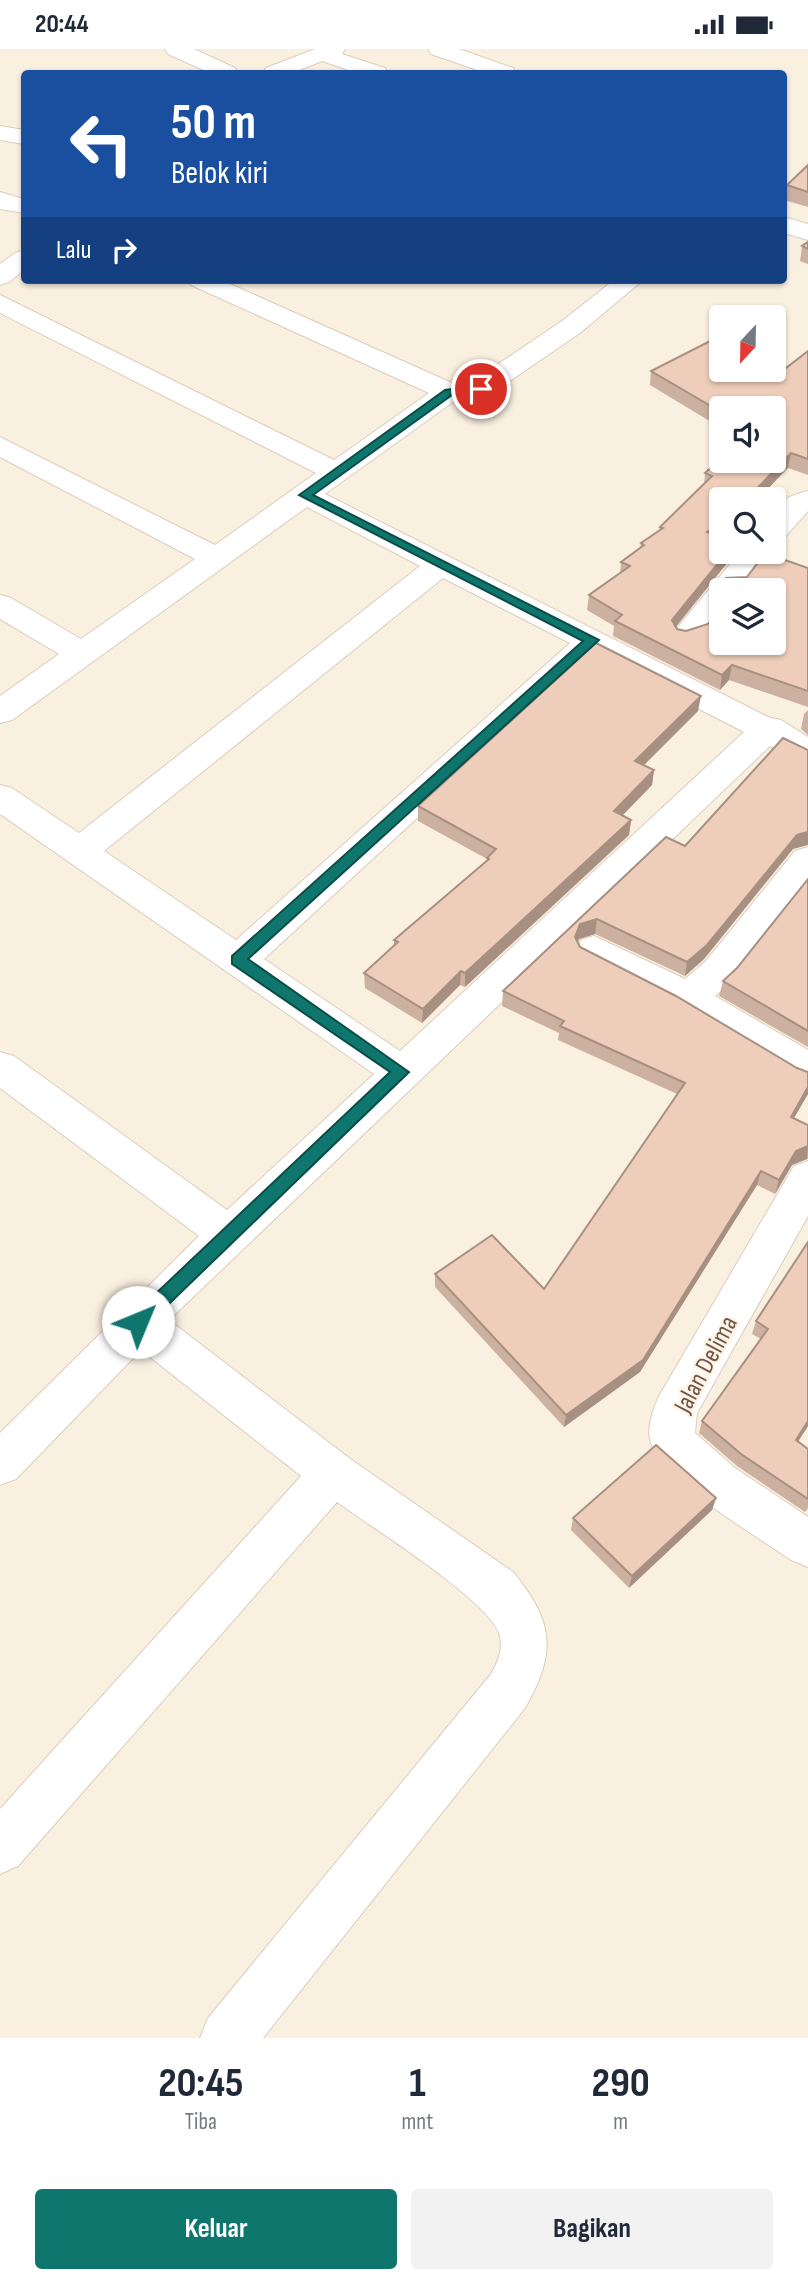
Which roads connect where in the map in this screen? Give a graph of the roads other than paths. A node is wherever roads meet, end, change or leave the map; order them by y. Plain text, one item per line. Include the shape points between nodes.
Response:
1 (176, 49) edge
2 (439, 49) edge
3 (328, 51) edge
4 (221, 70) edge
5 (281, 70) edge
6 (370, 70) edge
7 (497, 70) edge
8 (0, 133) edge
9 (21, 136) edge
10 (0, 199) edge
11 (21, 206) edge
12 (787, 226) edge
13 (808, 233) edge
14 (21, 260) edge
15 (0, 277) edge
16 (209, 284) edge
17 (625, 284) edge
18 (0, 303) edge
19 (449, 392) junction
20 (0, 446) edge
21 (337, 473) junction
22 (305, 495) junction
23 (808, 500) edge
24 (786, 516) edge
25 (217, 558) junction
26 (441, 564) junction
27 (746, 564) edge
28 (735, 578) edge
29 (0, 605) edge
30 (709, 610) edge
31 (688, 635) edge
32 (592, 640) junction
33 (82, 654) junction
34 (0, 712) edge
35 (769, 728) junction
36 (808, 751) edge
37 (0, 797) edge
38 (79, 852) junction
39 (808, 860) edge
40 (594, 950) dead end
41 (238, 960) junction
42 (688, 998) junction
43 (0, 1067) edge
44 (808, 1069) edge
45 (401, 1072) junction
46 (808, 1178) edge
47 (230, 1236) junction
48 (138, 1322) junction
49 (7, 1444) edge
50 (332, 1473) junction
51 (808, 1544) edge
52 (0, 1848) edge
53 (228, 2038) edge

1 - 4 street
2 - 7 street
3 - 5 street
3 - 6 street
8 - 9 street
10 - 11 street
12 - 13 street
14 - 15 street
16 - 19 street
17 - 19 street via 481,389
18 - 21 street
19 - 21 street
20 - 25 street
21 - 22 street
22 - 25 street
22 - 26 street
23 - 24 street
25 - 33 street
26 - 32 street
26 - 38 street
27 - 28 street
29 - 33 street
30 - 31 street
32 - 35 street
32 - 41 street
33 - 34 street
35 - 36 street
35 - 45 street
37 - 38 street
38 - 41 street
39 - 42 street via 719,971
40 - 42 street
41 - 45 street
42 - 44 street
43 - 47 street
45 - 47 street
46 - 51 street, Jalan Delima via 675,1410 672,1440 716,1481
47 - 48 street
48 - 49 street
48 - 50 street
50 - 52 street
50 - 53 street via 496,1588 525,1631 523,1667

